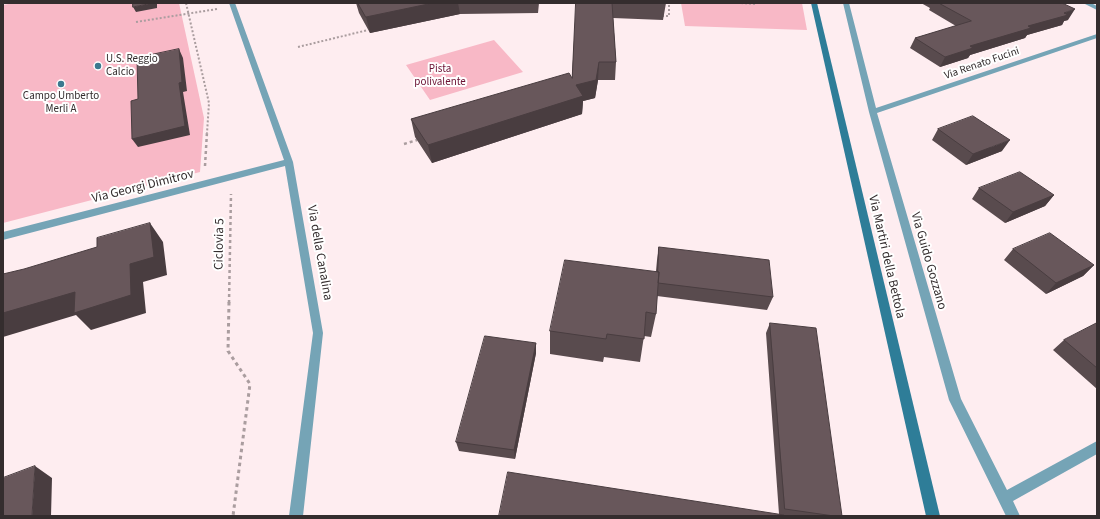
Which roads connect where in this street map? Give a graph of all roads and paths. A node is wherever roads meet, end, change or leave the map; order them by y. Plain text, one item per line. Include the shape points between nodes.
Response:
1 (186, 3) edge
2 (669, 3) edge
3 (741, 3) edge
4 (814, 3) edge
5 (846, 3) edge
6 (1086, 3) edge
7 (233, 4) edge
8 (756, 4) edge
9 (1097, 8) edge
10 (188, 14) junction
11 (662, 16) dead end
12 (136, 22) dead end
13 (368, 30) edge
14 (1097, 36) edge
15 (298, 47) dead end
16 (873, 112) junction
17 (417, 140) edge
18 (404, 144) dead end
19 (289, 162) junction
20 (203, 184) junction
21 (231, 191) dead end
22 (3, 236) edge
23 (1097, 447) edge
24 (1005, 498) junction
25 (233, 516) edge
26 (296, 516) edge
27 (933, 516) edge
28 (1013, 516) edge

1 - 10 path
2 - 11 path via 669,16
3 - 8 path
4 - 27 main road, Via Martiri della Bettola
5 - 16 street, Via Guido Gozzano
6 - 9 street
7 - 10 path
7 - 19 street, Via della Canalina
10 - 12 path
10 - 20 path via 209,103
13 - 15 path
14 - 16 street, Via Renato Fucini
16 - 24 street, Via Guido Gozzano via 955,400
17 - 18 path
19 - 20 street, Via Georgi Dimitrov
19 - 26 street, Via della Canalina via 318,333
20 - 22 street, Via Georgi Dimitrov
21 - 25 path, Ciclovia 5 via 228,351 250,384
23 - 24 street
24 - 28 street, Via Guido Gozzano

